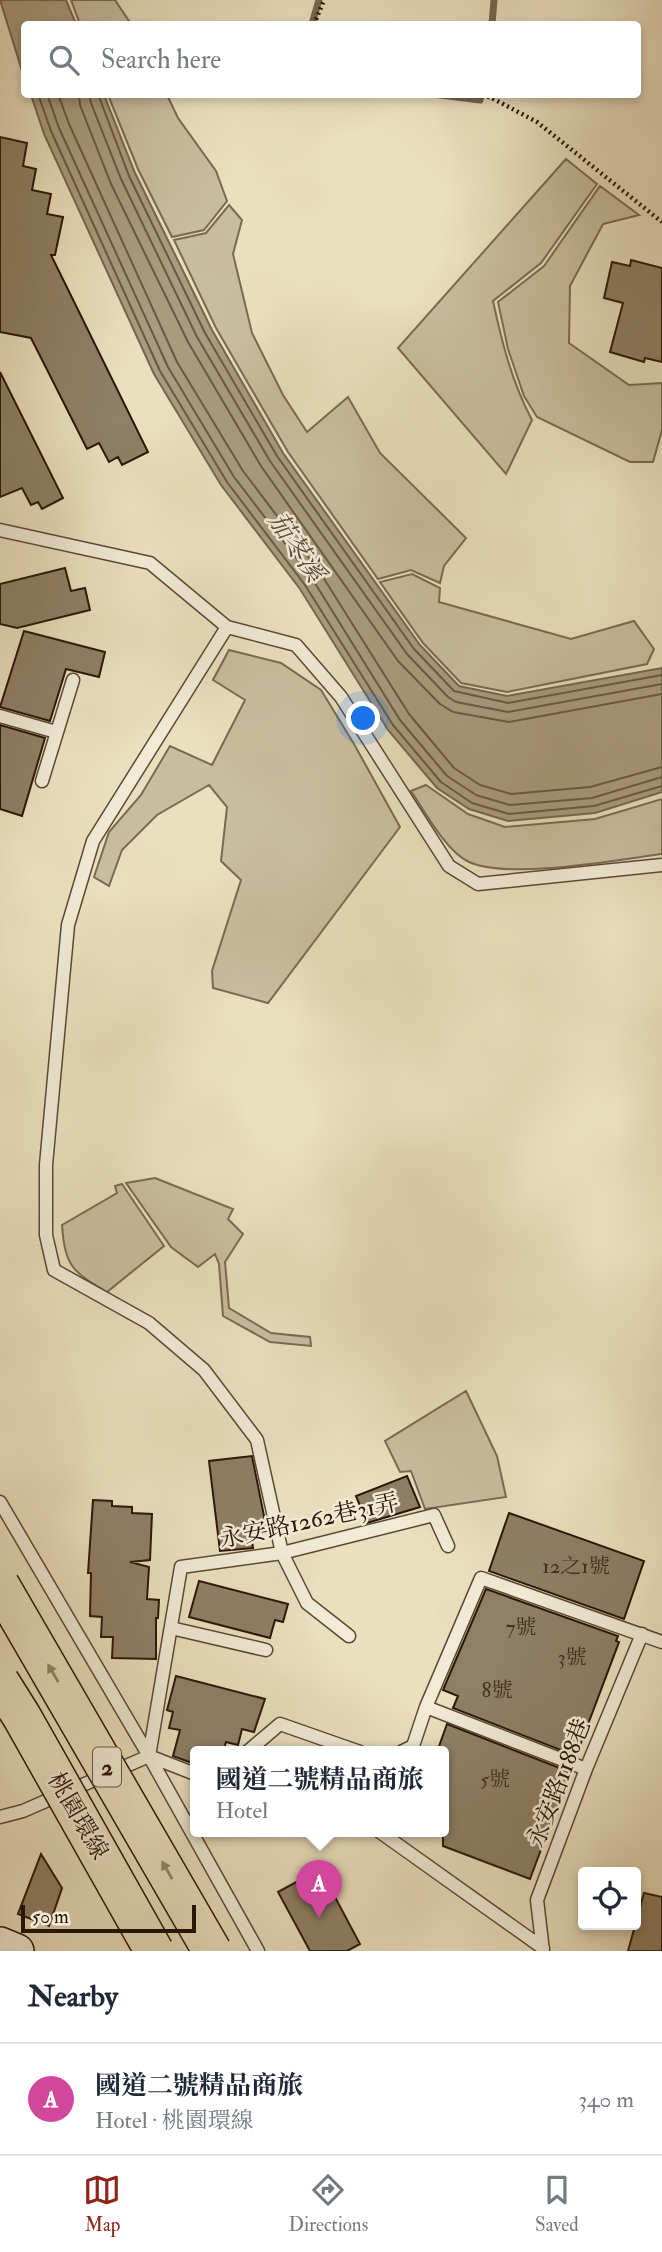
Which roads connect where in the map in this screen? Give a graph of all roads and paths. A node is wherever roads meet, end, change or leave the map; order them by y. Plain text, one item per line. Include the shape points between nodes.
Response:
1 (324, 0) edge
2 (315, 21) edge
3 (492, 98) edge
4 (662, 222) edge
5 (0, 530) edge
6 (228, 627) junction
7 (74, 680) dead end
8 (0, 716) edge
9 (56, 732) junction
10 (42, 780) dead end
11 (662, 865) edge
12 (0, 1502) edge
13 (448, 1546) dead end
14 (282, 1553) junction
15 (0, 1585) edge
16 (171, 1628) junction
17 (642, 1634) junction
18 (349, 1636) dead end
19 (662, 1642) edge
20 (266, 1650) dead end
21 (0, 1682) edge
22 (426, 1707) junction
23 (254, 1746) edge
24 (343, 1746) edge
25 (413, 1746) edge
26 (149, 1756) junction
27 (586, 1769) junction
28 (190, 1772) edge
29 (0, 1817) edge
30 (190, 1829) edge
31 (194, 1837) edge
32 (387, 1837) edge
33 (0, 1944) edge
34 (543, 1949) edge
35 (17, 1951) edge
36 (154, 1951) edge
37 (212, 1951) edge
38 (258, 1951) edge

1 - 2 path
3 - 4 path via 537,122
5 - 6 lane via 150,563
6 - 11 lane via 296,645 341,697 449,866 478,884
6 - 14 lane via 93,841 68,925 46,1165 46,1236 54,1270 149,1323 204,1370 257,1440
7 - 9 lane
8 - 9 lane
9 - 10 lane
12 - 26 lane
13 - 14 lane, 永安路1262巷31弄 via 434,1515
14 - 16 lane, 永安路1262巷31弄 via 181,1567
14 - 18 lane via 307,1603
37 -> 15 highway, 桃園環線 / 2, bridge
16 - 20 lane
16 - 26 lane, 永安路1262巷31弄
17 - 19 lane
17 - 22 lane via 481,1578
17 - 27 lane, 永安路1188巷
21 - 36 highway, 桃園環線 / 2, bridge
22 - 25 lane
22 - 27 lane
23 - 24 lane via 281,1724
26 - 28 lane
26 - 29 lane
26 - 30 lane
27 - 34 lane, 永安路1188巷 via 537,1899
31 - 38 lane
32 - 34 lane
33 - 35 main road

